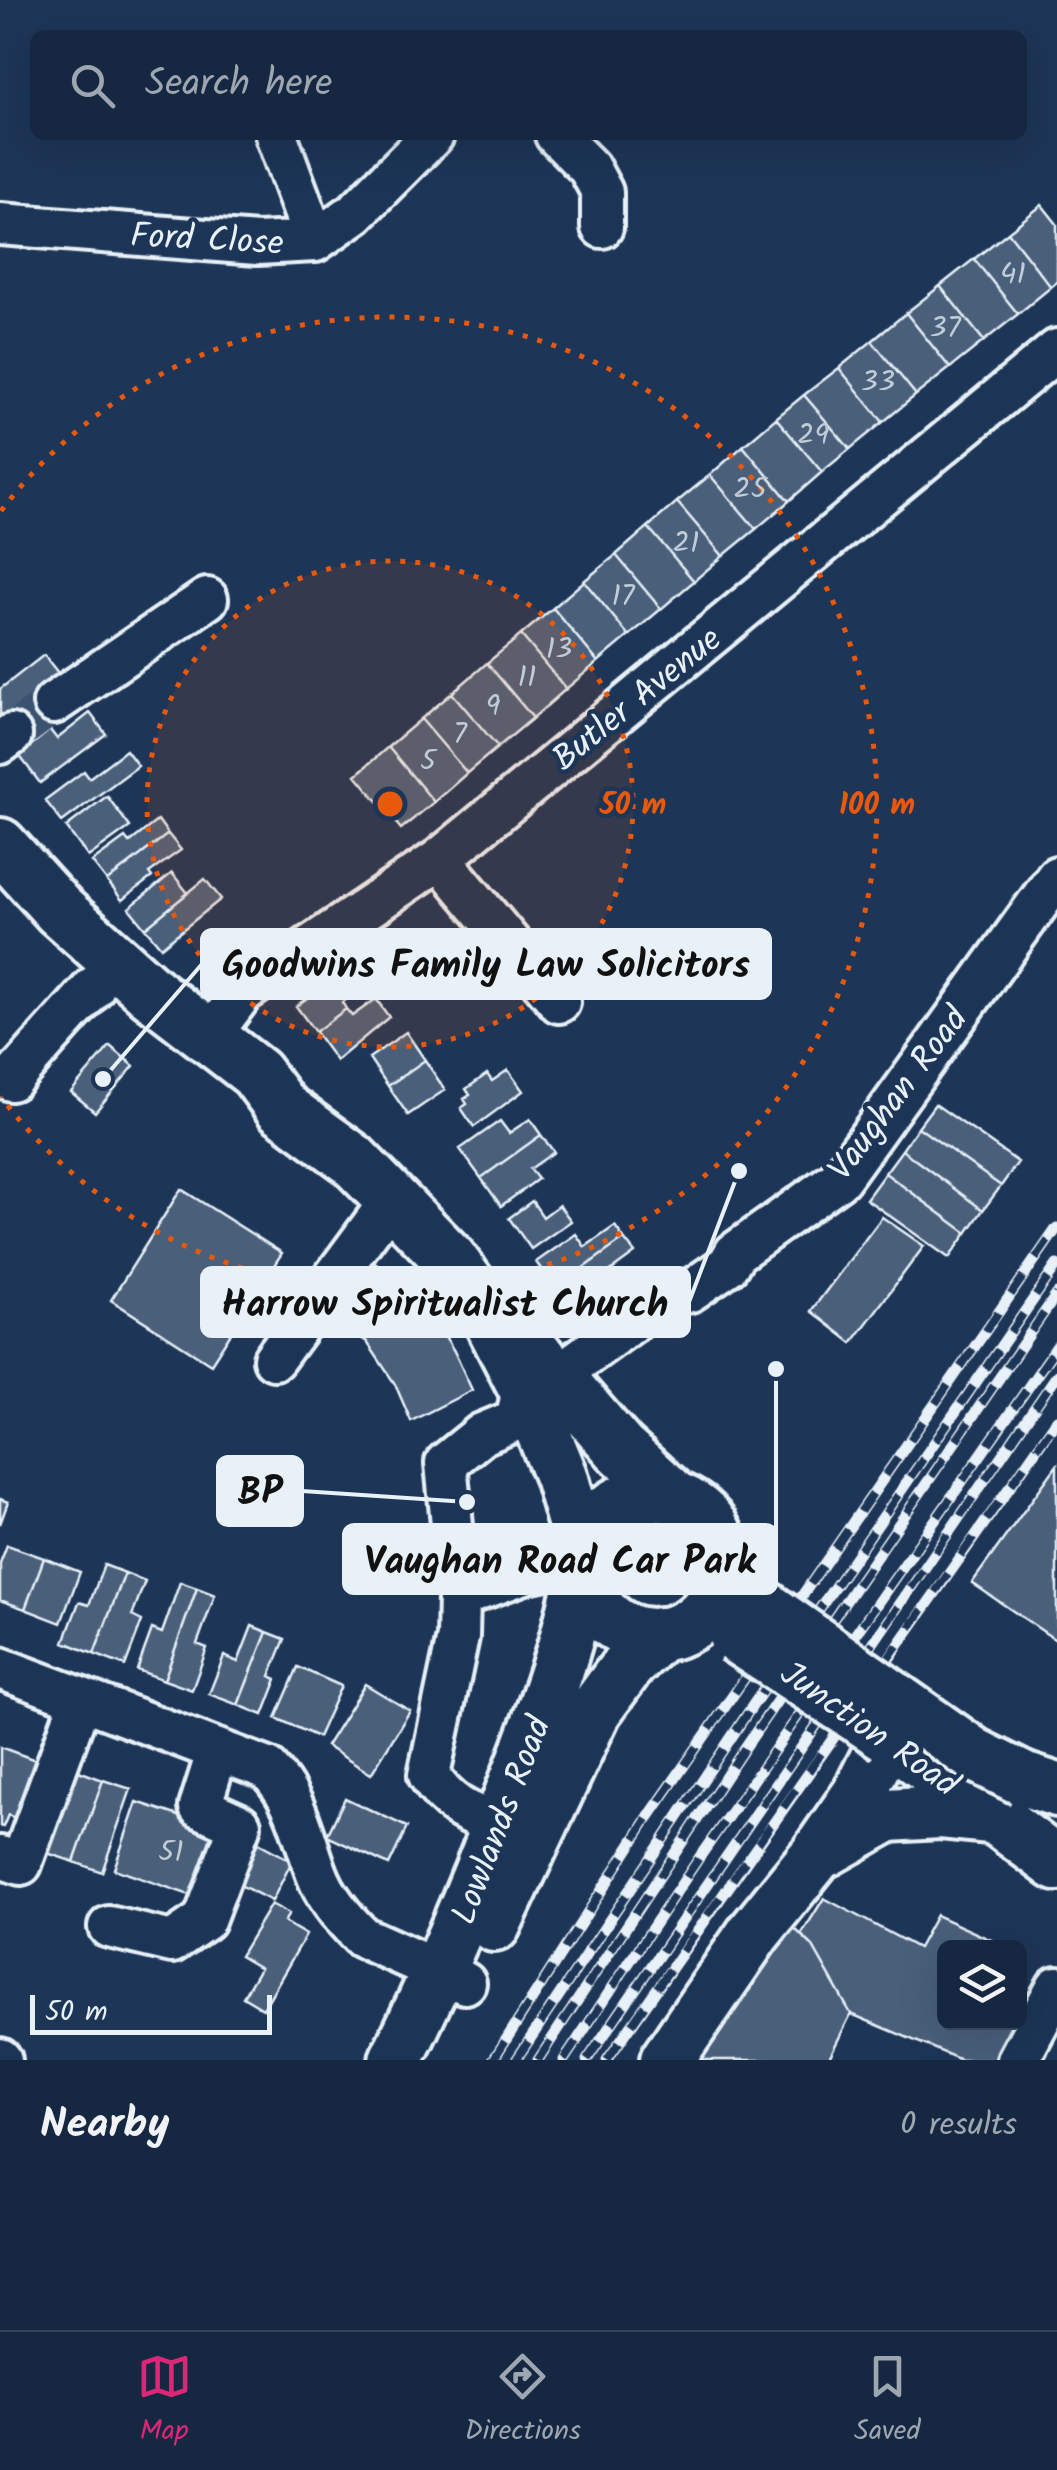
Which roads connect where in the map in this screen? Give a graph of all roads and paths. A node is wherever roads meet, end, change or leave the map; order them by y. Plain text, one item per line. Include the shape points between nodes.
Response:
1 (278, 140) edge
2 (428, 140) edge
3 (561, 140) edge
4 (0, 224) edge
5 (602, 227) dead end
6 (315, 241) junction
7 (1057, 350) edge
8 (207, 598) dead end
9 (54, 703) tunnel mouth
10 (0, 845) edge
11 (440, 860) junction
12 (1057, 877) edge
13 (59, 910) junction
14 (94, 987) junction
15 (559, 1002) dead end
16 (210, 1036) junction
17 (11, 1080) dead end
18 (282, 1108) junction
19 (392, 1200) junction
20 (274, 1359) dead end
21 (541, 1381) junction
22 (673, 1497) junction
23 (724, 1558) junction
24 (582, 1561) junction
25 (459, 1597) junction
26 (749, 1621) junction
27 (664, 1634) junction
28 (0, 1668) edge
29 (81, 1700) junction
30 (888, 1736) junction
31 (218, 1750) junction
32 (1026, 1796) edge
33 (517, 1834) junction
34 (816, 1856) junction
35 (0, 1857) edge
36 (1057, 1864) edge
37 (109, 1927) dead end
38 (452, 1977) junction
39 (1057, 1987) edge
40 (396, 2060) edge
41 (422, 2060) edge
42 (667, 2060) edge
43 (1018, 2060) edge

1 - 6 street
2 - 6 street, Ford Close via 355,213
3 - 5 street via 602,192
4 - 6 street, Ford Close via 257,244
7 - 11 street, Butler Avenue
8 - 9 street
10 - 13 main road
11 - 15 street
11 - 16 street, Butler Avenue via 243,992
12 - 21 street, Vaughan Road via 840,1178 735,1253 728,1265
13 - 14 main road
13 - 16 main road
14 - 17 street
14 - 18 main road via 238,1100
16 - 18 main road via 256,1073
18 - 19 main road via 352,1159
19 - 20 street
19 - 21 main road via 434,1240
21 - 22 main road
21 - 24 main road
21 - 25 street via 516,1420 482,1434 446,1463
22 - 23 main road via 713,1526
22 - 24 main road via 651,1494 614,1507 597,1524
23 - 26 main road, Junction Road via 740,1582
23 - 27 main road via 722,1582 694,1623
24 - 25 street
24 - 27 main road via 590,1598 608,1619 644,1634
24 - 33 main road, Lowlands Road
25 - 33 street via 458,1637 430,1774 442,1796
26 - 27 main road, Junction Road
26 - 30 main road, Junction Road, bridge
26 - 32 main road, Junction Road, bridge via 973,1754
27 - 33 main road, Lowlands Road via 628,1664
28 - 29 street
29 - 31 street
29 - 35 street via 22,1864
30 - 32 main road, Junction Road
30 - 34 main road
31 - 37 street via 200,1808 240,1824 204,1920 172,1942
31 - 38 street via 268,1770 288,1790 318,1878 362,1937
32 - 34 main road via 888,1815
32 - 36 main road, Junction Road
33 - 38 main road, Lowlands Road
34 - 42 main road
38 - 40 main road, Lowlands Road
38 - 41 main road, Lowlands Road
39 - 43 street

